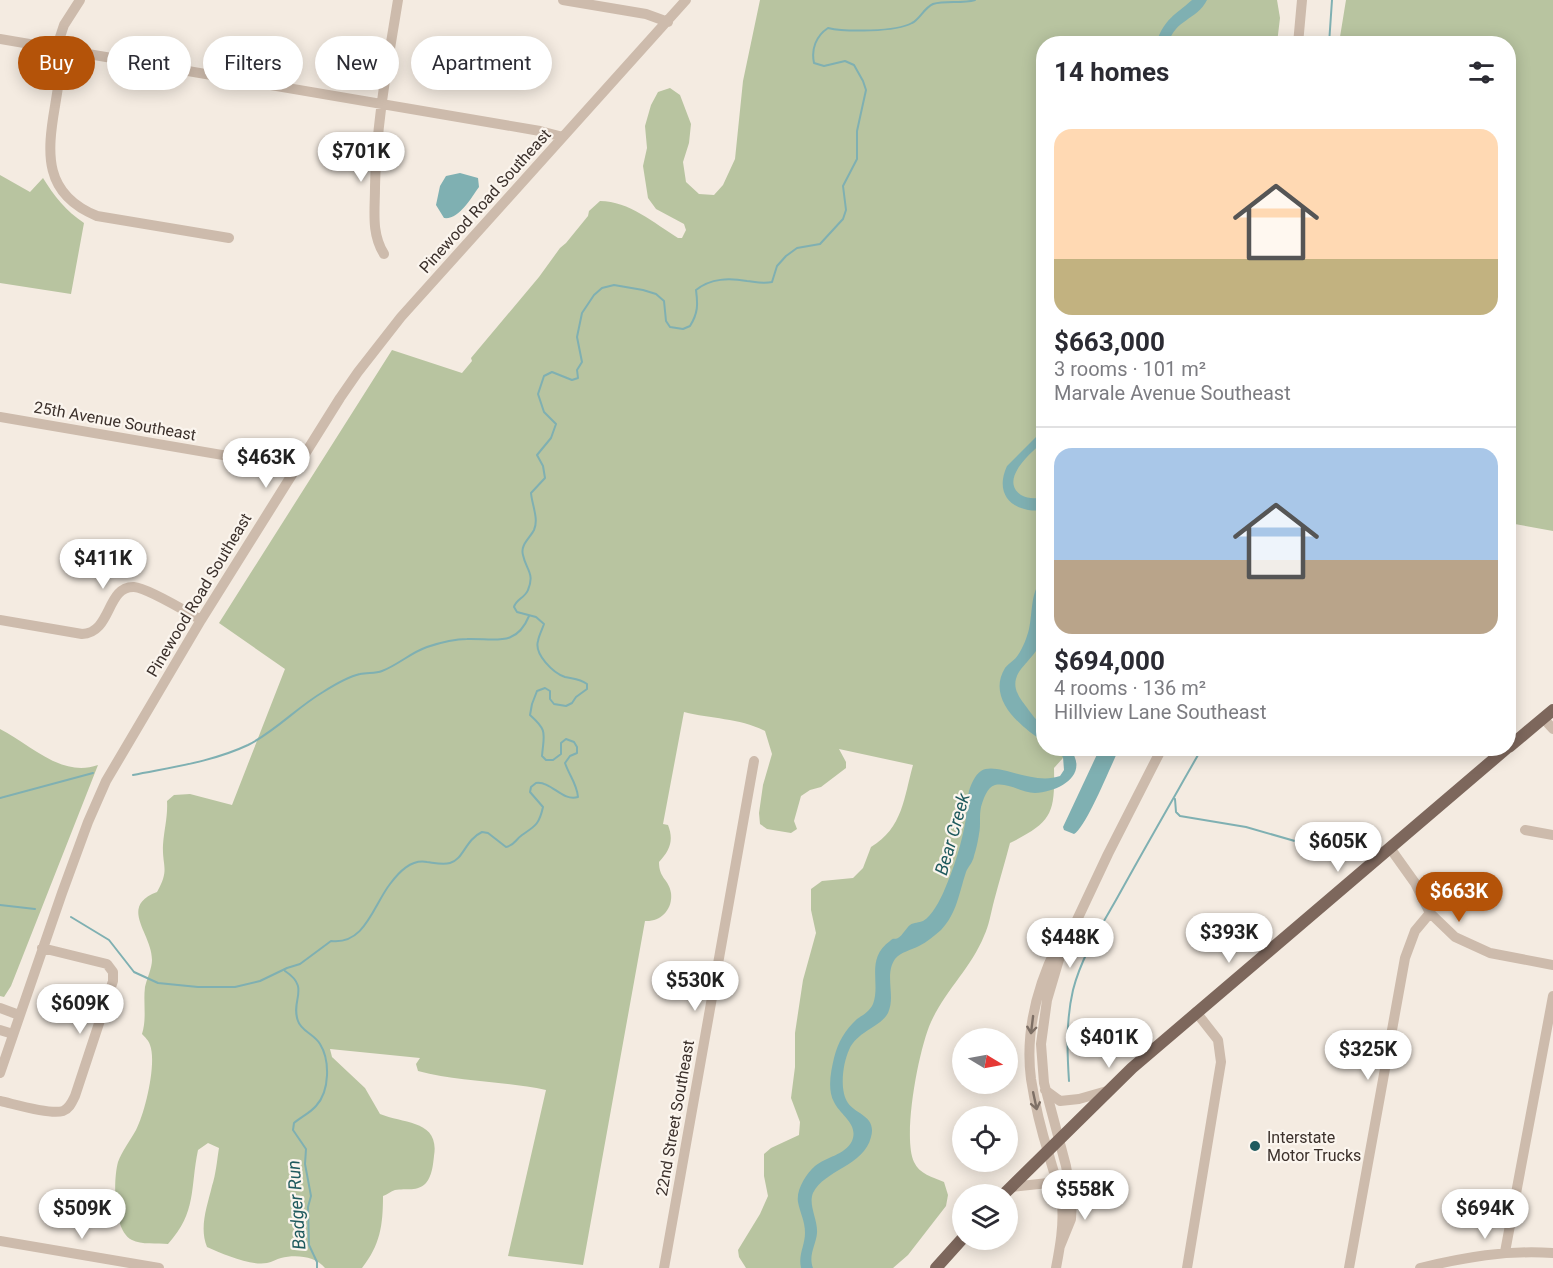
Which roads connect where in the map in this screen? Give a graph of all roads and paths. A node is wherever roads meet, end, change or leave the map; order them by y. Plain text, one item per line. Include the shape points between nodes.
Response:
1 (80, 0) edge
2 (398, 0) edge
3 (563, 0) edge
4 (686, 0) edge
5 (1302, 0) edge
6 (668, 22) junction
7 (62, 36) edge
8 (1299, 36) edge
9 (0, 39) edge
10 (18, 42) edge
11 (95, 56) edge
12 (56, 90) edge
13 (382, 105) junction
14 (563, 137) junction
15 (229, 238) dead end
16 (384, 254) dead end
17 (0, 417) edge
18 (295, 470) junction
19 (0, 620) edge
20 (201, 620) junction
21 (1553, 710) edge
22 (1543, 718) junction
23 (1553, 729) edge
24 (1516, 741) edge
25 (1158, 756) edge
26 (1499, 756) edge
27 (754, 761) dead end
28 (1525, 830) dead end
29 (1553, 835) edge
30 (1390, 848) junction
31 (1108, 854) junction
32 (1430, 913) junction
33 (42, 948) junction
34 (1553, 965) edge
35 (1553, 996) edge
36 (0, 1008) edge
37 (1196, 1012) junction
38 (19, 1015) junction
39 (0, 1030) edge
40 (13, 1034) junction
41 (0, 1073) edge
42 (1045, 1090) junction
43 (1107, 1091) junction
44 (0, 1101) edge
45 (1058, 1139) junction
46 (1047, 1150) junction
47 (1014, 1184) edge
48 (1058, 1187) junction
49 (1018, 1188) edge
50 (0, 1241) edge
51 (1060, 1246) junction
52 (952, 1250) edge
53 (1505, 1252) junction
54 (1553, 1253) edge
55 (159, 1268) edge
56 (664, 1268) edge
57 (936, 1268) edge
58 (1056, 1268) edge
59 (1187, 1268) edge
60 (1349, 1268) edge
61 (1420, 1268) edge

1 - 7 street via 64,25
2 - 13 street
3 - 6 street via 646,14
4 - 6 street, Pinewood Road Southeast
5 - 8 street
6 - 14 street, Pinewood Road Southeast
9 - 10 street
11 - 13 street
12 - 15 street via 49,150 54,173 81,208 97,216
13 - 14 street
13 - 16 street via 376,145 374,228
14 - 18 street, Pinewood Road Southeast via 380,342
17 - 18 street, 25th Avenue Southeast
18 - 20 street, Pinewood Road Southeast
19 - 20 street via 92,633 117,596 132,587
20 - 33 street, Pinewood Road Southeast via 106,781
21 - 22 main road
22 - 23 street
22 - 24 main road
25 - 31 street
26 - 30 main road
27 - 56 street, 22nd Street Southeast
28 - 29 street
30 - 32 street
30 - 37 main road
31 - 42 street via 1053,975 1041,1044
31 -> 46 street via 1044,972 1036,999 1030,1064
32 - 34 street via 1466,944 1490,953
32 - 60 street via 1415,931 1405,958
33 - 38 street, Pinewood Road Southeast
33 - 44 street via 107,964 113,981 69,1107 54,1112
35 - 53 street
36 - 38 street
37 - 43 main road
37 - 59 street via 1218,1040 1221,1062
38 - 40 street, Pinewood Road Southeast
39 - 40 street
40 - 41 street, Pinewood Road Southeast
42 - 43 street via 1060,1101
42 - 45 street
43 - 45 main road
45 - 46 main road
45 - 51 street via 1072,1201 1071,1219
46 - 47 main road
46 - 48 street
48 - 49 street via 1048,1183
48 - 51 street via 1062,1214
50 - 55 street
51 - 58 street
52 - 57 main road
53 - 54 street
53 - 61 street

